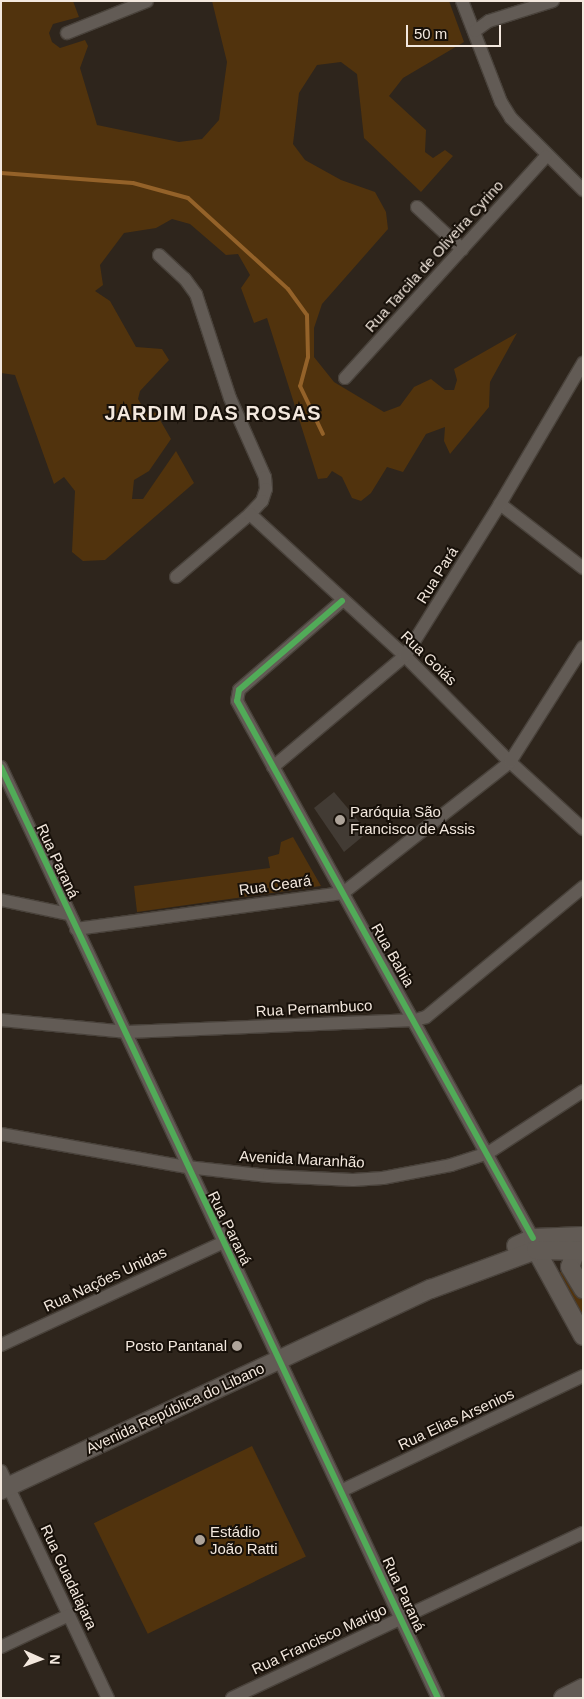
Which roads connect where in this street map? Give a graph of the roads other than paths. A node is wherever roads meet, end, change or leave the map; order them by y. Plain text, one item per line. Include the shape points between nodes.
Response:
1 (146, 1) edge
2 (462, 1) edge
3 (553, 1) edge
4 (475, 31) junction
5 (67, 33) dead end
6 (546, 156) junction
7 (583, 190) edge
8 (417, 207) dead end
9 (462, 249) junction
10 (160, 256) dead end
11 (583, 363) edge
12 (345, 378) dead end
13 (500, 504) junction
14 (250, 514) junction
15 (583, 568) edge
16 (176, 577) dead end
17 (342, 601) junction
18 (583, 648) edge
19 (405, 656) junction
20 (510, 762) junction
21 (1, 767) edge
22 (273, 767) junction
23 (583, 829) edge
24 (583, 887) edge
25 (343, 892) junction
26 (1, 900) edge
27 (68, 914) junction
28 (76, 929) junction
29 (1, 1020) edge
30 (415, 1020) junction
31 (127, 1032) junction
32 (583, 1091) edge
33 (1, 1134) edge
34 (488, 1153) junction
35 (187, 1167) junction
36 (583, 1227) edge
37 (222, 1243) junction
38 (577, 1243) edge
39 (534, 1244) junction
40 (570, 1267) junction
41 (551, 1276) junction
42 (583, 1289) edge
43 (583, 1336) edge
44 (1, 1345) edge
45 (280, 1358) junction
46 (583, 1376) edge
47 (4, 1482) edge
48 (343, 1490) junction
49 (583, 1533) edge
50 (69, 1615) junction
51 (401, 1618) junction
52 (1, 1647) edge
53 (583, 1688) edge
54 (108, 1698) edge
55 (232, 1698) edge
56 (438, 1698) edge
57 (563, 1698) edge

1 - 5 street
2 - 4 street
3 - 4 street via 489,21
4 - 6 street via 502,102 528,138
6 - 7 street
6 - 9 street, Rua Tarcila de Oliveira Cyrino
8 - 9 street
9 - 12 street, Rua Tarcila de Oliveira Cyrino
10 - 14 street via 196,294 230,398 265,477 262,501
11 - 13 street, Rua Pará
13 - 15 street
13 - 19 street, Rua Pará
14 - 16 street
14 - 17 street, Rua Goiás
17 - 19 street, Rua Goiás
17 - 22 street, Rua Bahia via 239,690 237,701
18 - 20 street
19 - 20 street, Rua Goiás
19 - 22 street, Rua Pará
20 - 23 street, Rua Goiás
20 - 25 street
21 - 27 street, Rua Paraná
22 - 25 street, Rua Bahia
24 - 30 street, Rua Pernambuco via 426,1017
25 - 28 street, Rua Ceará
25 - 30 street, Rua Bahia
26 - 27 street
27 - 28 street, Rua Paraná
28 - 31 street, Rua Paraná
29 - 31 street, Rua Pernambuco
30 - 31 street, Rua Pernambuco
30 - 34 street, Rua Bahia
31 - 35 street, Rua Paraná
32 - 34 street, Avenida Maranhão
33 - 35 street, Avenida Maranhão
34 - 35 street, Avenida Maranhão via 412,1175 353,1180 269,1176
34 - 39 street, Rua Bahia
35 - 37 street, Rua Paraná
36 - 38 street
37 - 44 street, Rua Nações Unidas
37 - 45 street, Rua Paraná
38 - 39 main road, Avenida República do Libano
38 - 40 main road
39 - 41 main road, Rua Bahia
39 - 45 main road, Avenida República do Libano
40 - 41 main road via 557,1267
40 - 42 main road
41 - 43 main road, Rua Bahia
45 - 47 main road, Avenida República do Libano
45 - 48 street, Rua Paraná
46 - 48 street, Rua Elias Arsenios
47 - 50 street, Rua Guadalajara
48 - 51 street, Rua Paraná
49 - 51 street, Rua Francisco Marigo
50 - 52 street
50 - 54 street, Rua Guadalajara
51 - 55 street, Rua Francisco Marigo
51 - 56 street, Rua Paraná
53 - 57 main road

